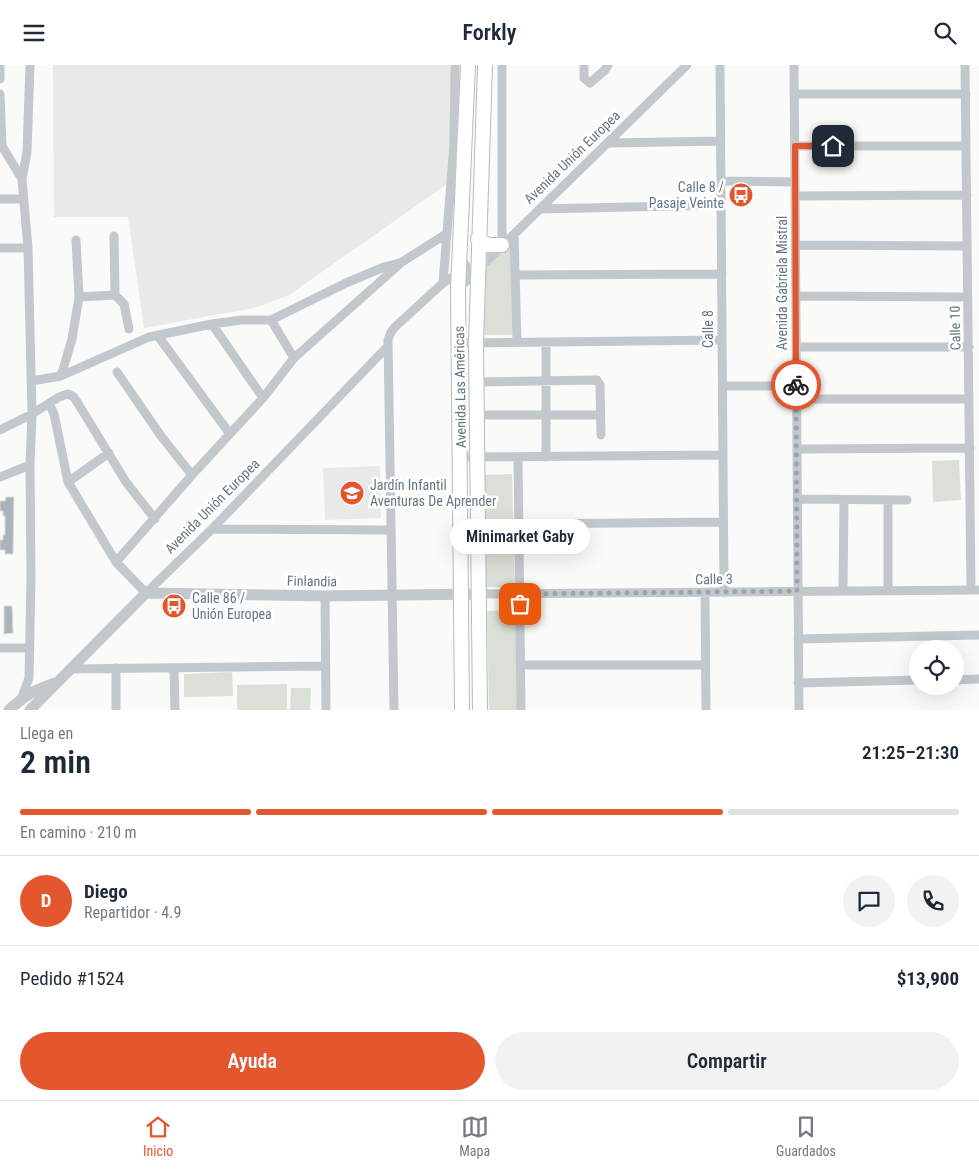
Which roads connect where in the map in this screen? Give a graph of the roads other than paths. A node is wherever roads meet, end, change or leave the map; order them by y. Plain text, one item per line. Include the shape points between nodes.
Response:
1 (0, 65) edge
2 (30, 65) edge
3 (455, 65) edge
4 (468, 65) edge
5 (485, 65) edge
6 (502, 65) edge
7 (584, 65) edge
8 (608, 65) edge
9 (687, 65) edge
10 (720, 65) edge
11 (794, 65) edge
12 (965, 65) edge
13 (0, 79) edge
14 (0, 94) edge
15 (794, 94) junction
16 (966, 94) junction
17 (721, 141) junction
18 (608, 143) junction
19 (1, 146) edge
20 (795, 146) junction
21 (966, 146) junction
22 (22, 179) junction
23 (721, 181) junction
24 (795, 182) junction
25 (967, 195) junction
26 (795, 196) junction
27 (0, 199) edge
28 (23, 199) junction
29 (721, 205) junction
30 (540, 209) junction
31 (446, 234) junction
32 (514, 235) junction
33 (114, 236) dead end
34 (478, 239) junction
35 (76, 240) dead end
36 (502, 245) junction
37 (795, 245) junction
38 (967, 246) junction
39 (28, 248) junction
40 (0, 249) edge
41 (460, 256) junction
42 (402, 262) junction
43 (477, 271) junction
44 (459, 273) junction
45 (722, 274) junction
46 (515, 275) junction
47 (443, 283) junction
48 (458, 289) junction
49 (115, 295) junction
50 (796, 296) junction
51 (78, 297) junction
52 (968, 297) junction
53 (271, 320) junction
54 (212, 324) junction
55 (129, 329) dead end
56 (158, 336) junction
57 (722, 340) junction
58 (517, 342) junction
59 (546, 342) junction
60 (459, 343) junction
61 (476, 343) junction
62 (387, 347) junction
63 (796, 347) junction
64 (969, 347) junction
65 (294, 358) junction
66 (117, 372) dead end
67 (60, 377) junction
68 (31, 381) junction
69 (476, 382) junction
70 (547, 382) junction
71 (722, 386) junction
72 (796, 386) junction
73 (262, 398) junction
74 (796, 399) junction
75 (969, 399) junction
76 (49, 403) junction
77 (32, 414) junction
78 (477, 415) junction
79 (547, 415) junction
80 (600, 415) junction
81 (0, 430) edge
82 (230, 434) junction
83 (601, 435) dead end
84 (970, 448) junction
85 (796, 449) junction
86 (109, 453) junction
87 (723, 455) junction
88 (461, 457) junction
89 (477, 457) junction
90 (518, 457) junction
91 (546, 457) junction
92 (30, 465) junction
93 (192, 475) junction
94 (0, 477) edge
95 (68, 482) junction
96 (797, 499) junction
97 (844, 499) junction
98 (888, 500) junction
99 (907, 500) dead end
100 (155, 519) junction
101 (723, 522) junction
102 (519, 524) junction
103 (212, 529) junction
104 (392, 530) junction
105 (116, 563) junction
106 (843, 590) junction
107 (888, 590) junction
108 (975, 590) edge
109 (797, 591) junction
110 (146, 593) junction
111 (704, 593) junction
112 (724, 593) junction
113 (520, 594) junction
114 (392, 595) junction
115 (461, 595) junction
116 (478, 595) junction
117 (325, 596) junction
118 (979, 635) edge
119 (798, 639) junction
120 (0, 648) edge
121 (30, 648) junction
122 (521, 665) junction
123 (705, 665) junction
124 (326, 666) junction
125 (174, 667) junction
126 (116, 668) junction
127 (71, 669) junction
128 (29, 678) junction
129 (979, 679) edge
130 (964, 680) edge
131 (909, 681) edge
132 (798, 683) junction
133 (22, 697) junction
134 (40, 700) edge
135 (9, 710) edge
136 (20, 710) edge
137 (30, 710) edge
138 (116, 710) edge
139 (175, 710) edge
140 (326, 710) edge
141 (394, 710) edge
142 (462, 710) edge
143 (480, 710) edge
144 (521, 710) edge
145 (706, 710) edge
146 (799, 710) edge

1 - 13 street
2 - 22 street via 28,152
3 - 31 street via 454,144
4 - 41 main road, Avenida Las Américas
5 - 34 main road, Avenida Las Américas
6 - 36 street
7 - 8 street via 584,78 590,83
9 - 18 street, Avenida Unión Europea
10 - 17 street, Calle 8
11 - 15 street, Avenida Gabriela Mistral
12 - 16 street, Calle 10
14 - 19 street
15 - 16 street
15 - 20 street, Avenida Gabriela Mistral
16 - 21 street, Calle 10
17 - 18 street
17 - 23 street, Calle 8
18 - 30 street, Avenida Unión Europea
19 - 22 street
20 - 21 street
20 - 24 street, Avenida Gabriela Mistral
21 - 25 street, Calle 10
22 - 28 street
23 - 24 street
23 - 29 street, Calle 8
24 - 26 street, Avenida Gabriela Mistral
25 - 26 street
25 - 38 street, Calle 10
26 - 37 street, Avenida Gabriela Mistral
27 - 28 street
28 - 39 street
29 - 30 street
29 - 45 street, Calle 8
30 - 32 street, Avenida Unión Europea
31 - 42 street
31 - 47 street
32 - 36 street, Avenida Unión Europea
32 - 46 street
33 - 49 street
34 - 36 main road via 488,245
34 - 43 main road, Avenida Las Américas
35 - 51 street
36 - 43 street, Avenida Unión Europea
37 - 38 street
37 - 50 street, Avenida Gabriela Mistral
38 - 52 street, Calle 10
39 - 40 street
39 - 68 street
41 - 43 street via 468,268
41 - 44 main road, Avenida Las Américas
42 - 53 street via 346,283
42 - 65 street
43 - 48 street, Avenida Unión Europea
43 - 61 main road, Avenida Las Américas
44 - 47 street
44 - 48 main road, Avenida Las Américas
45 - 46 street
45 - 57 street, Calle 8
46 - 58 street
47 - 62 street via 391,332
48 - 60 main road, Avenida Las Américas
49 - 51 street
49 - 55 street via 124,304
50 - 52 street
50 - 63 street, Avenida Gabriela Mistral
51 - 67 street via 72,339
52 - 64 street, Calle 10
53 - 54 street
53 - 65 street
54 - 56 street
54 - 73 street
56 - 67 street via 132,344
56 - 82 street
57 - 59 street
57 - 71 street, Calle 8
58 - 59 street
58 - 61 street
59 - 70 street
60 - 61 street
60 - 88 main road, Avenida Las Américas
61 - 69 main road, Avenida Las Américas
62 - 103 street, Avenida Unión Europea
62 - 104 street
63 - 64 street
63 - 72 street, Avenida Gabriela Mistral
64 - 75 street, Calle 10
65 - 73 street
66 - 93 street
67 - 68 street
68 - 77 street
69 - 70 street
69 - 78 main road, Avenida Las Américas
70 - 79 street
70 - 80 street via 597,381 600,385
71 - 72 street
71 - 87 street, Calle 8
72 - 74 street, Avenida Gabriela Mistral
73 - 82 street
74 - 75 street
74 - 85 street, Avenida Gabriela Mistral
75 - 84 street, Calle 10
76 - 77 street
76 - 86 street via 59,397 74,397
76 - 95 street
77 - 81 street
77 - 92 street
78 - 79 street
78 - 89 main road, Avenida Las Américas
79 - 80 street
79 - 91 street
80 - 83 street
82 - 93 street
84 - 85 street
84 - 108 street, Calle 10
85 - 96 street, Avenida Gabriela Mistral
86 - 95 street
86 - 100 street via 126,482
87 - 91 street
87 - 101 street, Calle 8
88 - 89 street
88 - 115 main road, Avenida Las Américas
89 - 90 street
89 - 116 main road, Avenida Las Américas
90 - 91 street
90 - 102 street
92 - 94 street
92 - 121 street
93 - 100 street
95 - 105 street
96 - 97 street
96 - 109 street, Avenida Gabriela Mistral
97 - 98 street
97 - 106 street
98 - 99 street
98 - 107 street
100 - 105 street
101 - 102 street
101 - 112 street, Calle 8
102 - 113 street
103 - 104 street
103 - 110 street, Avenida Unión Europea
104 - 114 street
105 - 110 street
106 - 107 street, Calle 3
106 - 109 street, Calle 3
107 - 108 street, Calle 3
109 - 112 street, Calle 3
109 - 119 street, Avenida Gabriela Mistral
110 - 117 street, Finlandia
110 - 127 street, Avenida Unión Europea
111 - 112 street, Calle 3
111 - 113 street, Calle 3
111 - 123 street
113 - 116 street, Calle 3
113 - 122 street
114 - 115 street, Finlandia
114 - 117 street, Finlandia
114 - 141 street
115 - 116 street, Finlandia
115 - 142 main road, Avenida Las Américas
116 - 143 main road, Avenida Las Américas
117 - 124 street
118 - 119 street
119 - 132 street, Avenida Gabriela Mistral
120 - 121 street
121 - 128 street
122 - 123 street
122 - 144 street
123 - 145 street
124 - 125 street
124 - 140 street
125 - 126 street
125 - 139 street
126 - 127 street
126 - 138 street
127 - 134 street, Avenida Unión Europea
128 - 133 street
128 - 134 street
129 - 130 street
131 - 132 street
132 - 146 street, Avenida Gabriela Mistral
133 - 134 street, Avenida Unión Europea
133 - 135 street, Avenida Unión Europea
133 - 136 street
134 - 137 street, Avenida Unión Europea

